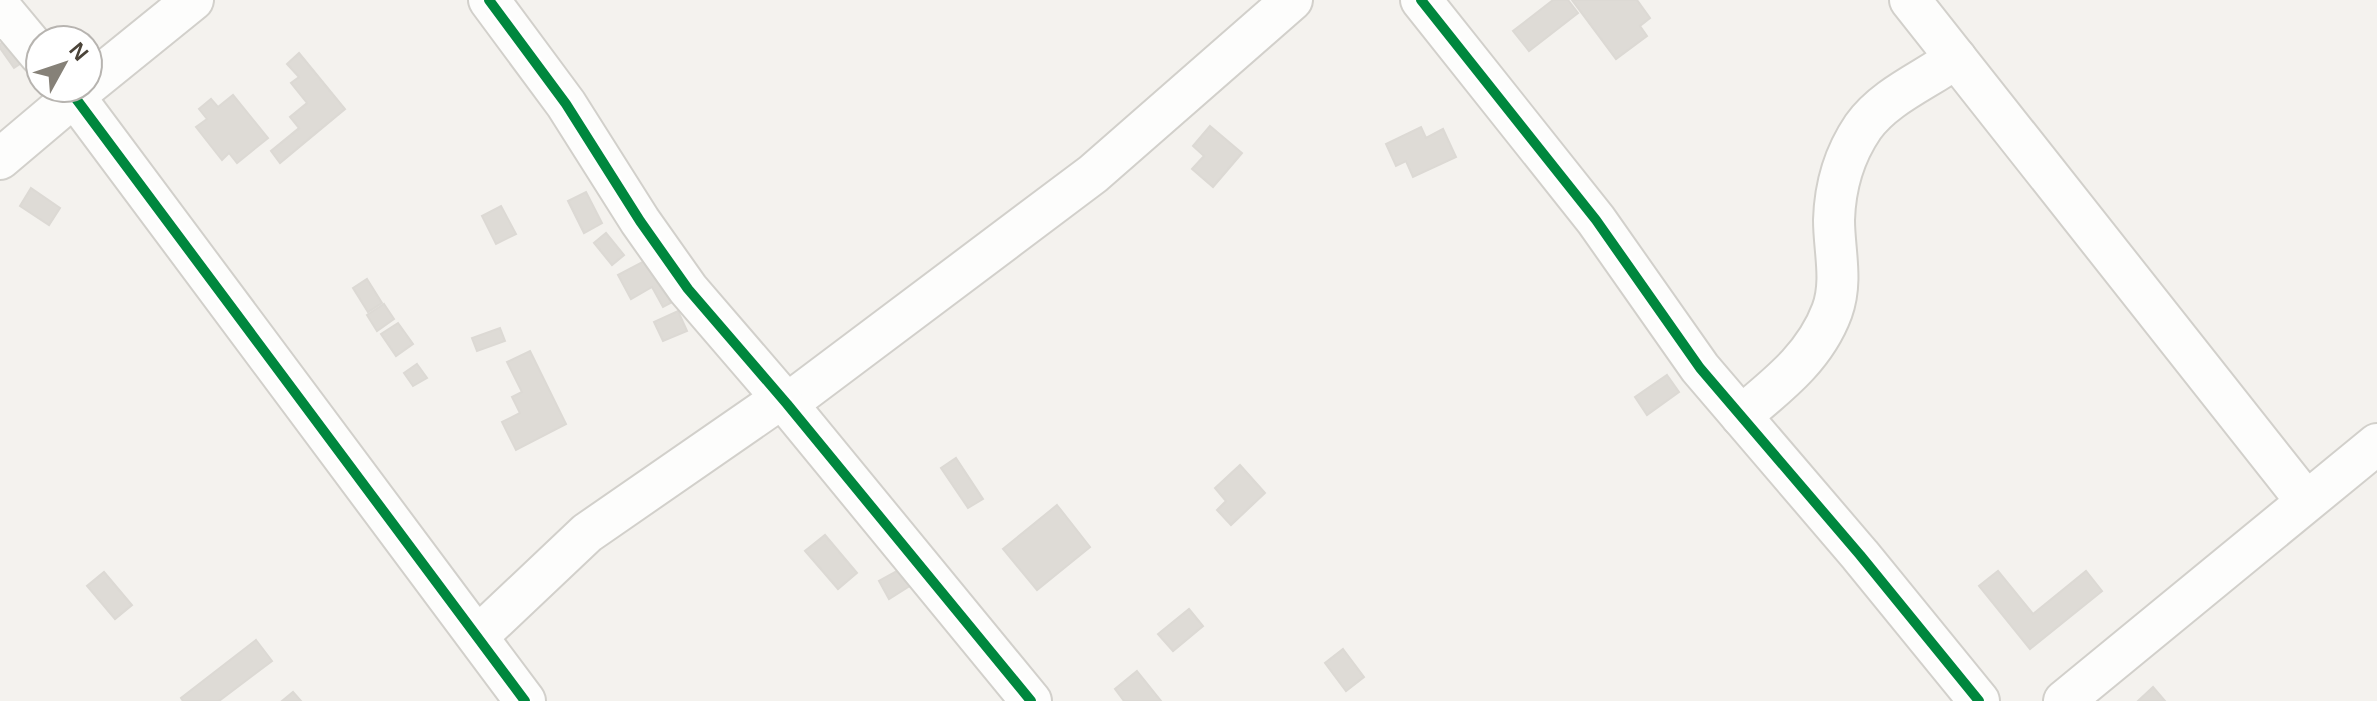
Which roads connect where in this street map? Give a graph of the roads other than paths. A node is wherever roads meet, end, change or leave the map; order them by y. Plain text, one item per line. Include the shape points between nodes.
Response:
1 (193, 0) edge
2 (489, 0) edge
3 (1292, 0) edge
4 (1421, 0) edge
5 (1910, 0) edge
6 (0, 7) edge
7 (24, 36) edge
8 (1956, 58) junction
9 (104, 69) edge
10 (62, 104) edge
11 (90, 104) edge
12 (0, 159) edge
13 (785, 401) junction
14 (1741, 416) junction
15 (2377, 444) edge
16 (2306, 501) junction
17 (478, 636) junction
18 (522, 700) edge
19 (1031, 701) edge
20 (1979, 701) edge
21 (2064, 701) edge

1 - 9 street
2 - 13 street via 566,104 688,289
3 - 13 street via 1093,174
4 - 14 street via 1596,220 1700,368
5 - 8 street
6 - 7 street
8 - 14 street via 1864,125 1838,183 1833,308 1816,345
8 - 16 street
10 - 12 street
11 - 17 street
13 - 17 street via 587,533
13 - 19 street
14 - 20 street
15 - 16 street
16 - 21 street
17 - 18 street

